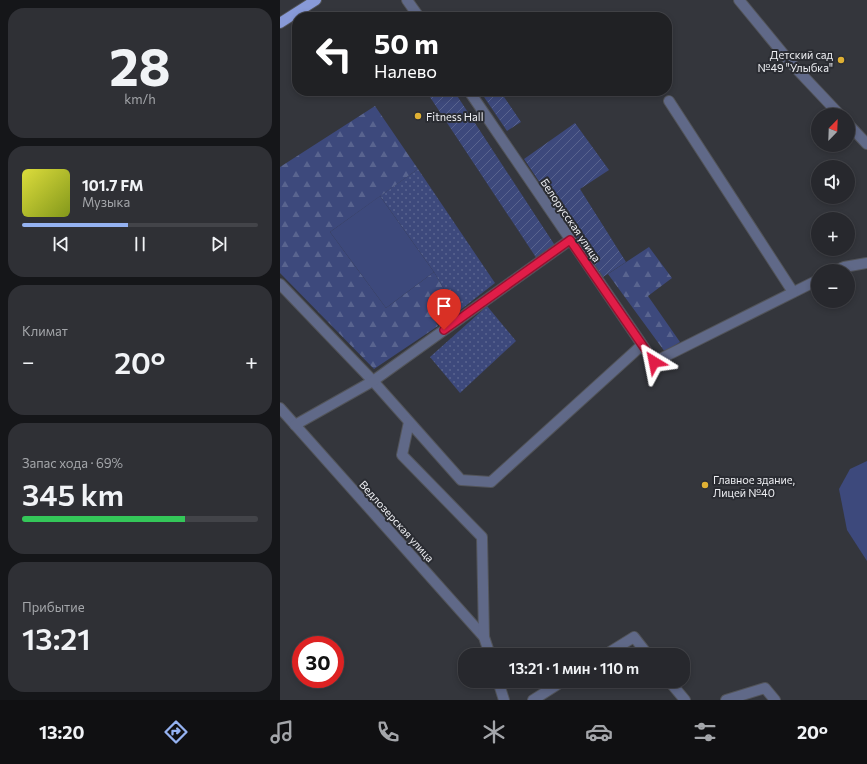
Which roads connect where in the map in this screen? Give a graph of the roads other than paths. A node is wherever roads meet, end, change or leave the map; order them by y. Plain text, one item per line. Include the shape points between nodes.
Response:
1 (316, 0) edge
2 (407, 0) edge
3 (739, 0) edge
4 (297, 12) edge
5 (415, 12) edge
6 (292, 15) edge
7 (280, 23) edge
8 (472, 96) edge
9 (669, 101) dead end
10 (833, 108) edge
11 (855, 131) edge
12 (867, 144) edge
13 (570, 240) junction
14 (867, 263) edge
15 (855, 265) edge
16 (811, 283) edge
17 (280, 284) edge
18 (793, 292) junction
19 (642, 345) junction
20 (373, 381) junction
21 (280, 408) edge
22 (409, 422) junction
23 (295, 425) junction
24 (484, 637) junction
25 (488, 648) edge
26 (617, 648) edge
27 (642, 648) edge
28 (500, 688) edge
29 (552, 688) edge
30 (675, 688) edge
31 (504, 700) edge
32 (533, 700) edge
33 (685, 700) edge
34 (726, 700) edge
35 (775, 700) edge

1 - 4 main road
2 - 5 street
3 - 10 street via 790,62
6 - 7 main road
8 - 13 street, Белорусская улица
9 - 18 street
11 - 12 street
13 - 19 street, Белорусская улица
13 - 20 street
14 - 15 street
16 - 18 street
17 - 20 street
18 - 19 street, Белорусская улица via 654,362
19 - 22 street via 491,482 461,480
20 - 22 street
20 - 23 street
21 - 23 street, Ведлозерская улица
22 - 24 street via 402,455 482,537
23 - 24 street, Ведлозерская улица
24 - 25 street, Ведлозерская улица
26 - 27 street via 634,638
28 - 31 street
29 - 32 street
30 - 33 street
34 - 35 street via 765,688

